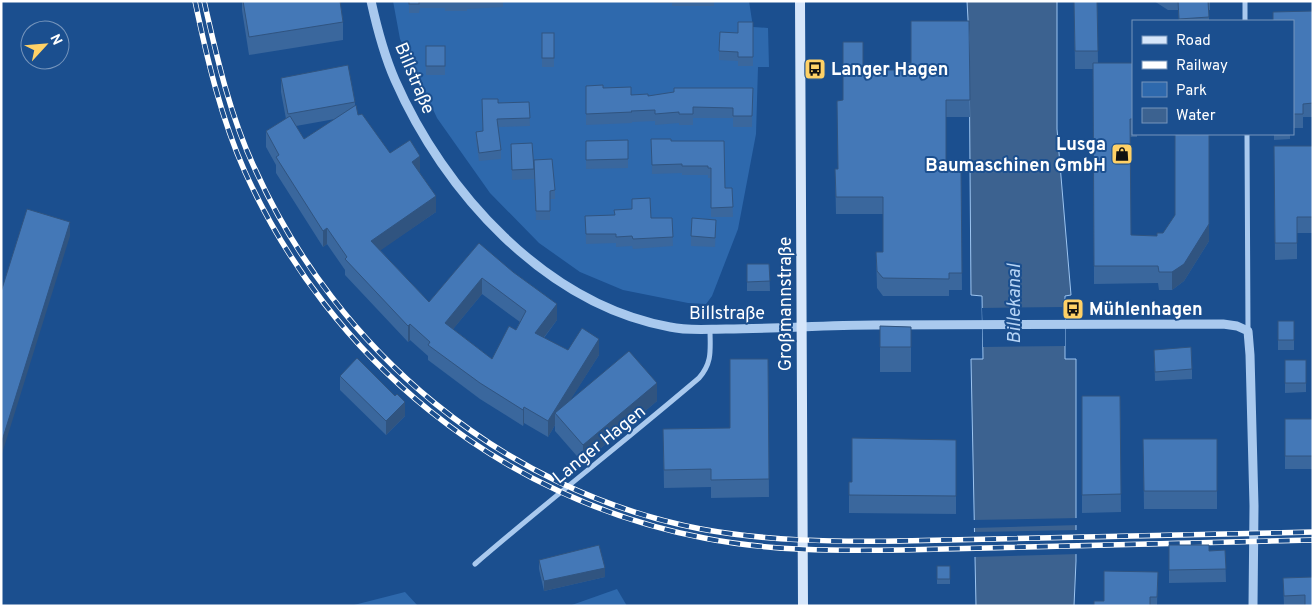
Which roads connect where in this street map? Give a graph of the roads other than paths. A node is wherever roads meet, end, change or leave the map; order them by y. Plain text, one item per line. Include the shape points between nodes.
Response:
1 (371, 1) edge
2 (800, 1) edge
3 (1245, 1) edge
4 (1245, 20) edge
5 (1247, 135) edge
6 (802, 327) junction
7 (710, 329) junction
8 (1248, 332) junction
9 (475, 564) dead end
10 (803, 606) edge
11 (1254, 606) edge

1 - 7 street, Billstraße via 384,51 417,125 456,183 524,256 569,288 617,313 687,330
2 - 6 main road, Großmannstraße
3 - 4 street
5 - 8 street
6 - 7 street, Billstraße
6 - 8 street, Billstraße via 1222,324
6 - 10 main road, Großmannstraße
7 - 9 street, Langer Hagen via 709,364 699,378
8 - 11 street

